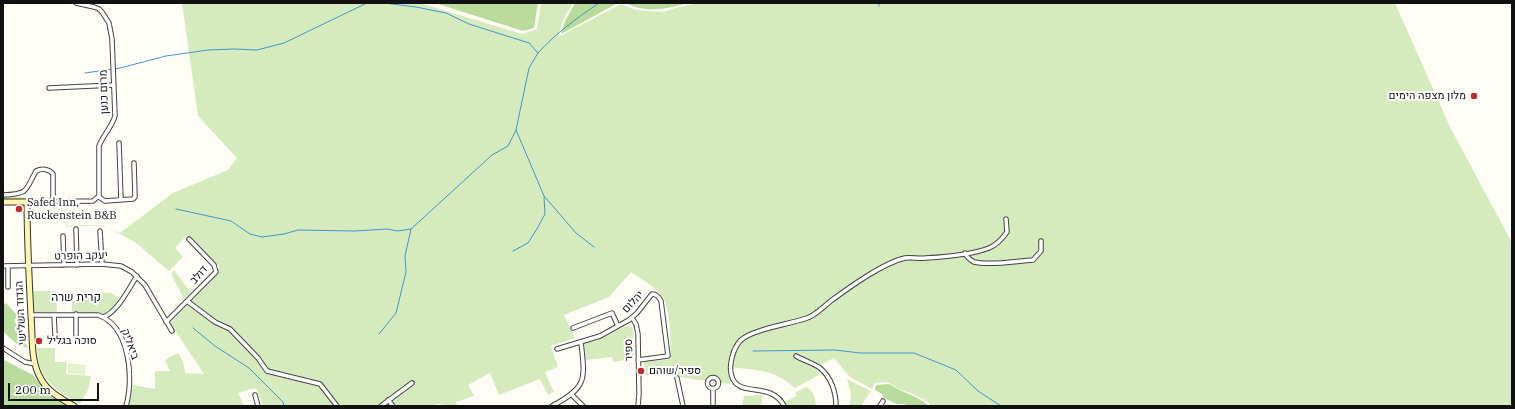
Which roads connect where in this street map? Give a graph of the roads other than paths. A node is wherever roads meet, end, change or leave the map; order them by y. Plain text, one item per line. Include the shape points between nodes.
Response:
1 (76, 3) edge
2 (114, 85) junction
3 (49, 88) dead end
4 (119, 143) dead end
5 (134, 163) dead end
6 (3, 196) edge
7 (99, 197) junction
8 (121, 200) junction
9 (3, 202) edge
10 (27, 202) junction
11 (53, 202) junction
12 (1006, 219) dead end
13 (76, 229) dead end
14 (100, 231) dead end
15 (63, 236) dead end
16 (189, 239) dead end
17 (1041, 241) dead end
18 (965, 253) junction
19 (102, 264) junction
20 (64, 265) junction
21 (77, 265) junction
22 (5, 266) edge
23 (28, 266) junction
24 (137, 276) junction
25 (8, 287) dead end
26 (187, 301) junction
27 (54, 314) junction
28 (76, 314) junction
29 (31, 315) junction
30 (103, 317) junction
31 (632, 318) junction
32 (166, 322) junction
33 (618, 326) junction
34 (573, 328) dead end
35 (172, 331) dead end
36 (55, 335) dead end
37 (76, 335) dead end
38 (582, 342) junction
39 (3, 348) edge
40 (557, 349) dead end
41 (796, 356) dead end
42 (638, 360) junction
43 (35, 364) junction
44 (677, 378) dead end
45 (412, 383) dead end
46 (713, 389) dead end
47 (255, 395) dead end
48 (572, 395) junction
49 (388, 400) junction
50 (883, 401) dead end
51 (74, 406) edge
52 (126, 406) edge
53 (258, 406) edge
54 (337, 406) edge
55 (381, 406) edge
56 (393, 406) edge
57 (552, 406) edge
58 (583, 406) edge
59 (638, 406) edge
60 (683, 406) edge
61 (713, 406) edge
62 (784, 406) edge
63 (836, 406) edge
64 (880, 406) edge

1 - 2 street, מרום כנען via 99,9 109,23
2 - 3 street
2 - 7 street, מרום כנען via 115,116 99,146
4 - 8 street
5 - 8 street via 136,197
6 - 11 street via 23,193 36,171 48,170 53,174
7 - 8 street via 105,201
7 - 11 street via 93,201
9 - 10 street
10 - 11 street
10 - 23 street, הגדוד השלישי
12 - 18 street via 1007,232 999,242 989,248
13 - 21 street
14 - 19 street
15 - 20 street
16 - 26 street, דולב via 216,268 213,275
17 - 18 street via 1041,251 1032,260 986,263 973,261
18 - 62 street via 906,258 887,265 809,317 746,337 736,347 731,366 734,381 741,387 775,395
19 - 21 street, יעקב הופרט
19 - 24 street, יעקב הופרט via 121,266
20 - 21 street, יעקב הופרט
20 - 23 street, יעקב הופרט
22 - 23 street
22 - 25 street
23 - 29 street, הגדוד השלישי
24 - 30 street via 114,311
24 - 32 street, יעקב הופרט via 154,298
26 - 32 street, דולב
26 - 54 street via 215,322 230,329 267,371 320,384
27 - 28 street
27 - 29 street
27 - 36 street
28 - 30 street
28 - 37 street
29 - 43 street, הגדוד השלישי
30 - 52 street, ביאליק via 116,329 128,357 130,382
31 - 33 street, יהלום
31 - 42 street, ספיר via 637,328
31 - 42 street, יהלום via 652,294 659,296 668,356
32 - 35 street, יעקב הופרט
33 - 34 street via 612,313
33 - 38 street, יהלום
38 - 40 street, יהלום
38 - 48 street via 583,378
39 - 43 street via 25,362
41 - 63 street via 819,367 824,373 833,385
42 - 59 street, ספיר
43 - 51 street, הגדוד השלישי via 46,387
44 - 60 street
45 - 49 street
46 - 61 street
47 - 53 street
48 - 57 street
48 - 58 street
49 - 55 street
49 - 56 street
50 - 64 street

